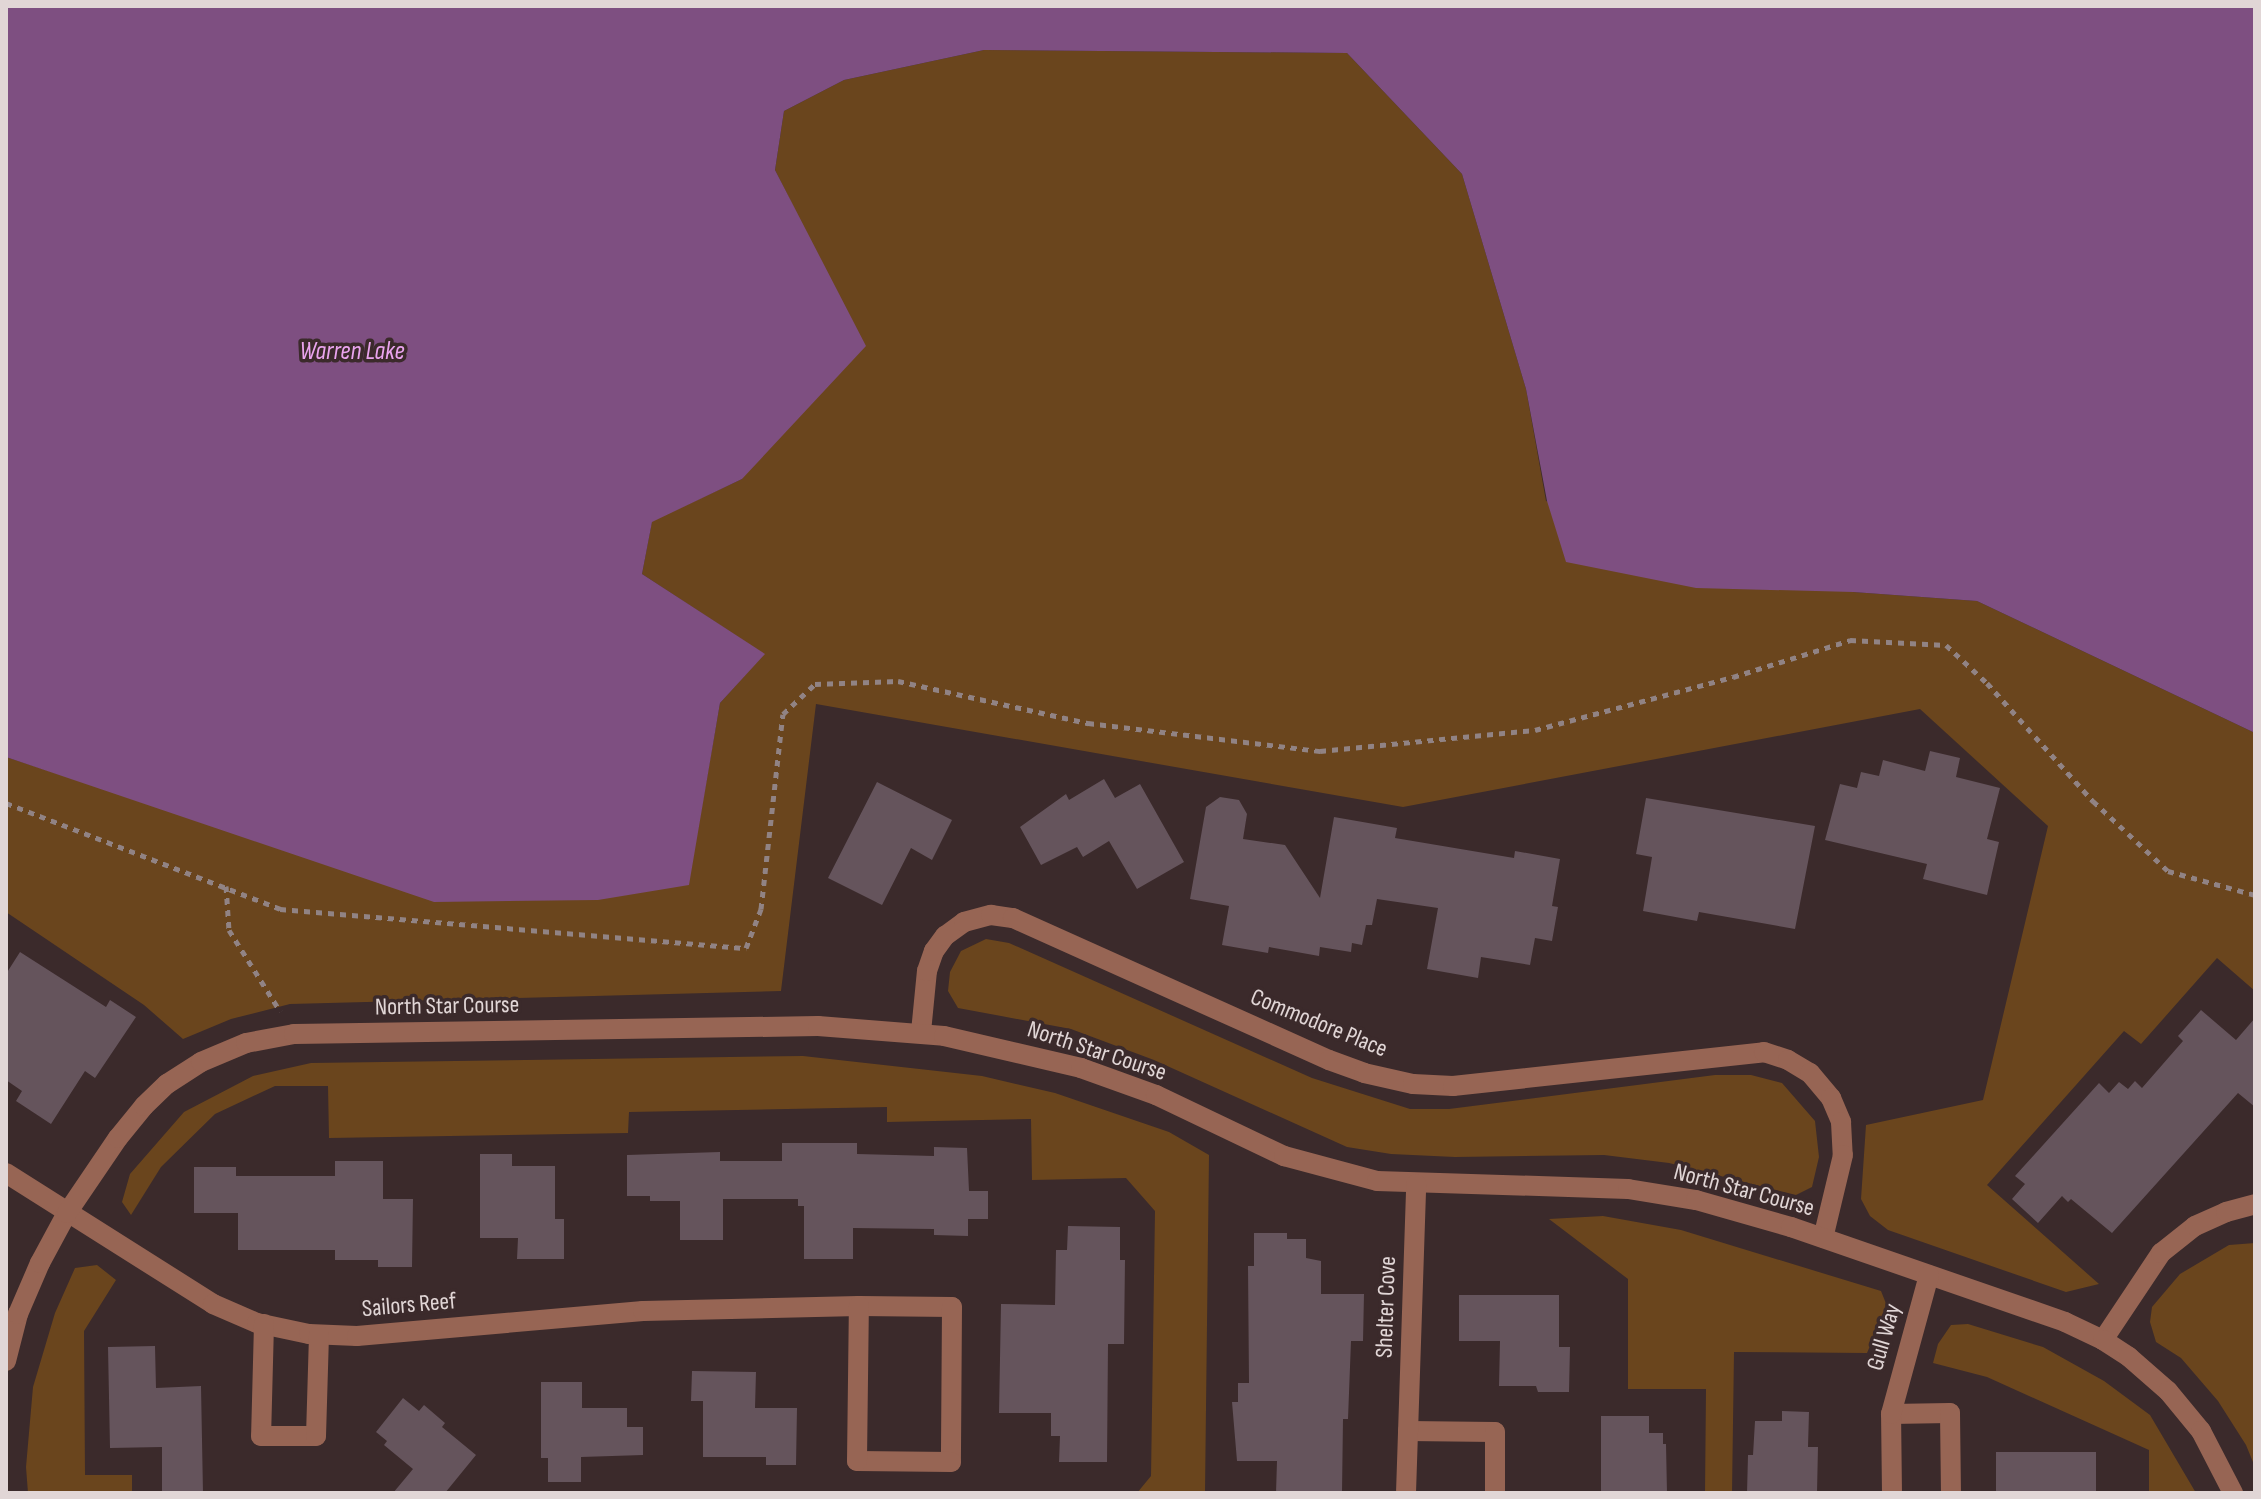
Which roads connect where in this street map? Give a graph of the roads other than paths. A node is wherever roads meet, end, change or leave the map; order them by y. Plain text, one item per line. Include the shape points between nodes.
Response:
1 (921, 1032) junction
2 (6, 1173) edge
3 (1416, 1184) junction
4 (2255, 1204) edge
5 (67, 1213) junction
6 (1823, 1238) junction
7 (1929, 1275) junction
8 (859, 1306) junction
9 (264, 1324) junction
10 (319, 1335) junction
11 (2103, 1340) junction
12 (6, 1361) edge
13 (1891, 1414) junction
14 (1408, 1431) junction
15 (1406, 1493) edge
16 (1495, 1493) edge
17 (1892, 1493) edge
18 (1951, 1493) edge
19 (2233, 1493) edge

1 - 3 street, North Star Course via 1081,1068 1156,1095 1317,1168
1 - 5 street, North Star Course via 818,1026 294,1034 246,1043 167,1084 118,1138
1 - 6 street, Commodore Place via 934,951 964,922 991,915 1013,918 1329,1060 1413,1084 1453,1086 1764,1052 1810,1073 1831,1098 1841,1122 1843,1155
2 - 5 street, Sailors Reef
3 - 6 street, North Star Course via 1628,1189 1696,1200
3 - 14 street, Shelter Cove
4 - 11 street via 2195,1226 2161,1253
5 - 9 street, Sailors Reef via 213,1304
5 - 12 street, North Star Course via 18,1314
6 - 7 street, North Star Course
7 - 11 street, North Star Course
7 - 13 street, Gull Way
8 - 8 street, Sailors Reef via 952,1307 951,1462 857,1461
8 - 10 street, Sailors Reef via 643,1311
9 - 10 street, Sailors Reef
9 - 10 street via 261,1436 316,1436
11 - 19 street, North Star Course via 2168,1391 2201,1431
13 - 17 street, Gull Way
13 - 18 street via 1950,1413
14 - 15 street, Shelter Cove
14 - 16 street via 1495,1432

